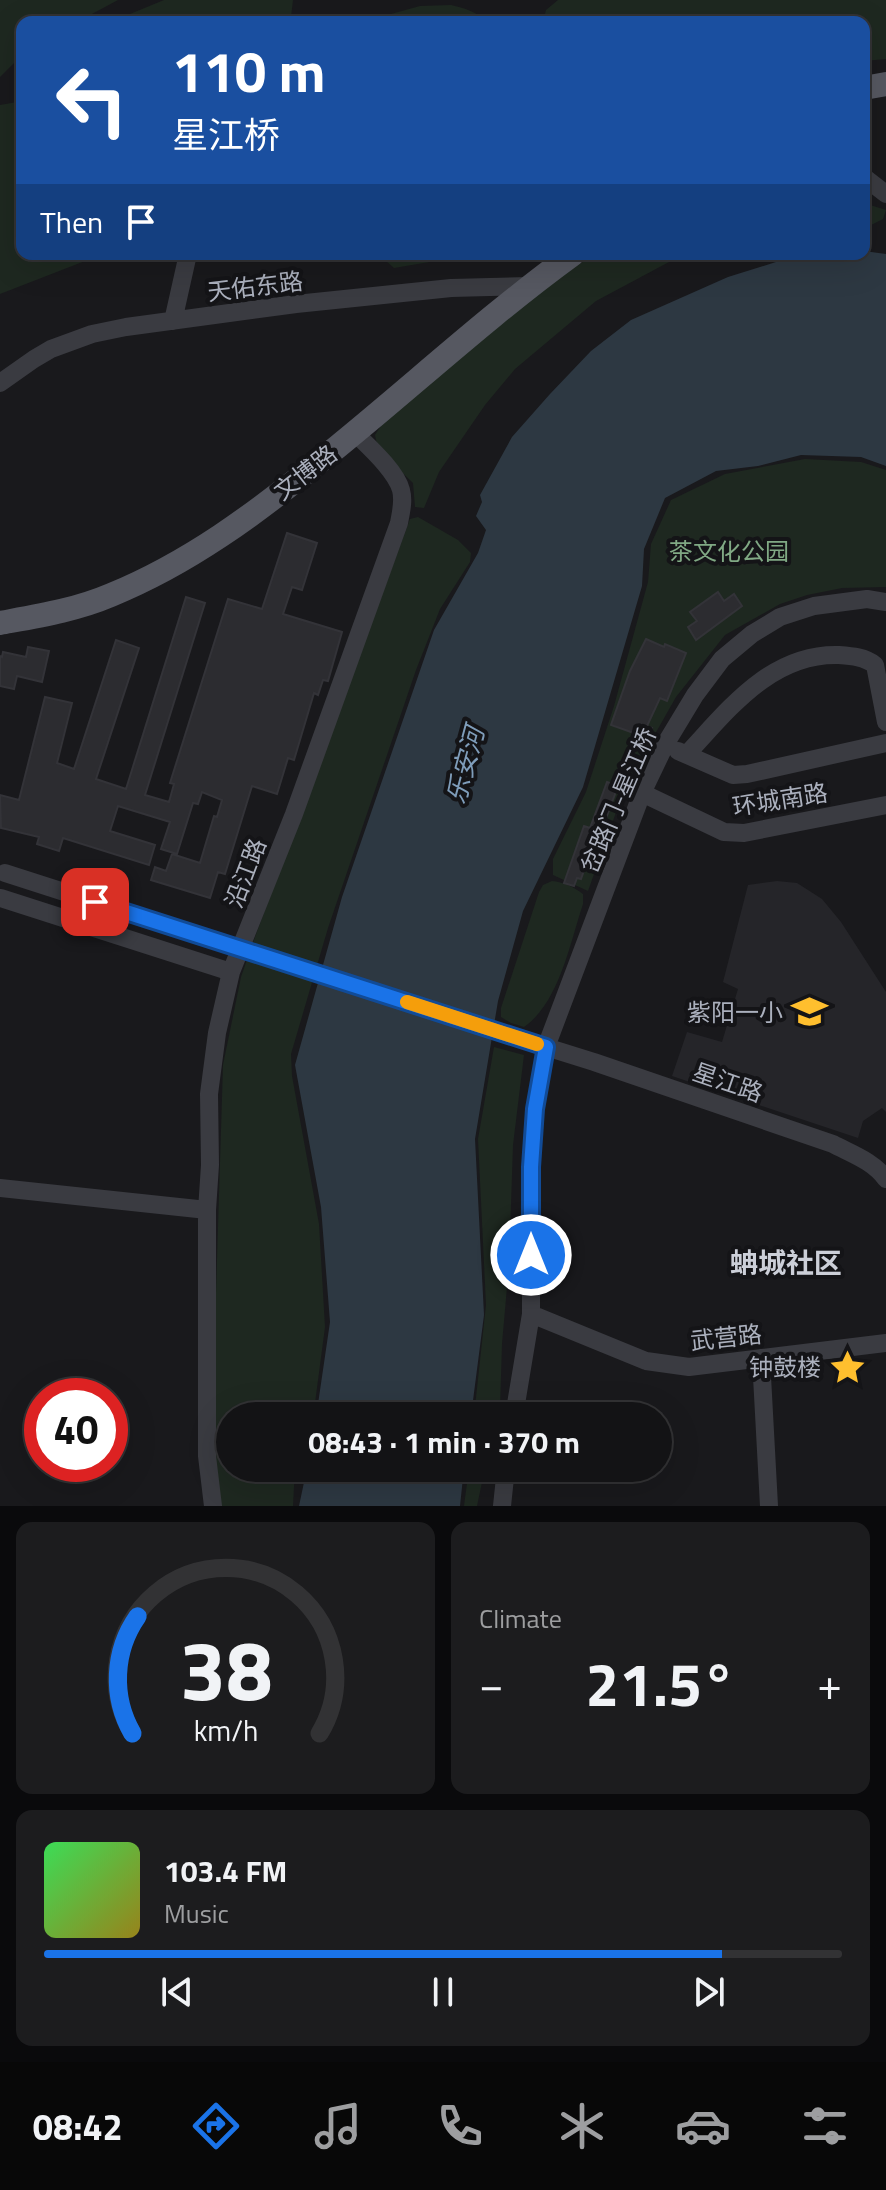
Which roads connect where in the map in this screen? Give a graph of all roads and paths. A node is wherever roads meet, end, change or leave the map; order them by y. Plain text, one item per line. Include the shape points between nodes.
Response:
1 (870, 182) edge
2 (886, 194) edge
3 (187, 260) edge
4 (565, 260) edge
5 (529, 286) junction
6 (173, 321) junction
7 (0, 383) edge
8 (355, 433) junction
9 (886, 602) edge
10 (0, 623) edge
11 (886, 722) edge
12 (886, 743) edge
13 (665, 745) junction
14 (687, 754) junction
15 (642, 793) junction
16 (886, 805) edge
17 (2, 872) edge
18 (0, 900) edge
19 (231, 972) junction
20 (546, 1047) junction
21 (886, 1179) edge
22 (0, 1188) edge
23 (207, 1210) junction
24 (531, 1314) junction
25 (886, 1343) edge
26 (761, 1358) junction
27 (516, 1402) edge
28 (505, 1482) edge
29 (213, 1506) edge
30 (502, 1506) edge
31 (769, 1506) edge

1 - 2 street
3 - 6 street
4 - 5 main road, 文博路
5 - 6 street, 天佑东路 via 451,288
5 - 8 main road, 文博路
6 - 7 street, 天佑东路 via 70,341
8 - 10 main road, 文博路 via 241,523 173,565 80,606
8 - 19 street, 沿江路 via 396,478 403,505 399,523
9 - 13 street, 岔路门-星江桥 via 867,599 814,606 752,634 722,659
11 - 14 street via 870,661 838,655 804,658 780,667 734,704
12 - 14 street via 733,775
13 - 14 street
13 - 15 street, 岔路门-星江桥
15 - 16 street, 环城南路 via 724,832 744,833
15 - 20 street, 岔路门-星江桥
17 - 18 street
17 - 20 street, 星江路, bridge
18 - 19 street
19 - 23 street, 沿江路 via 209,1094
20 - 21 street, 星江路 via 833,1144 865,1160
20 - 24 street, 岔路门-星江桥 via 531,1167
22 - 23 street
23 - 29 street, 沿江路 via 207,1456
24 - 26 street, 武营路 via 646,1361 689,1367
24 - 27 street, 岔路门-星江桥
25 - 26 street, 武营路
26 - 31 street
28 - 30 street

